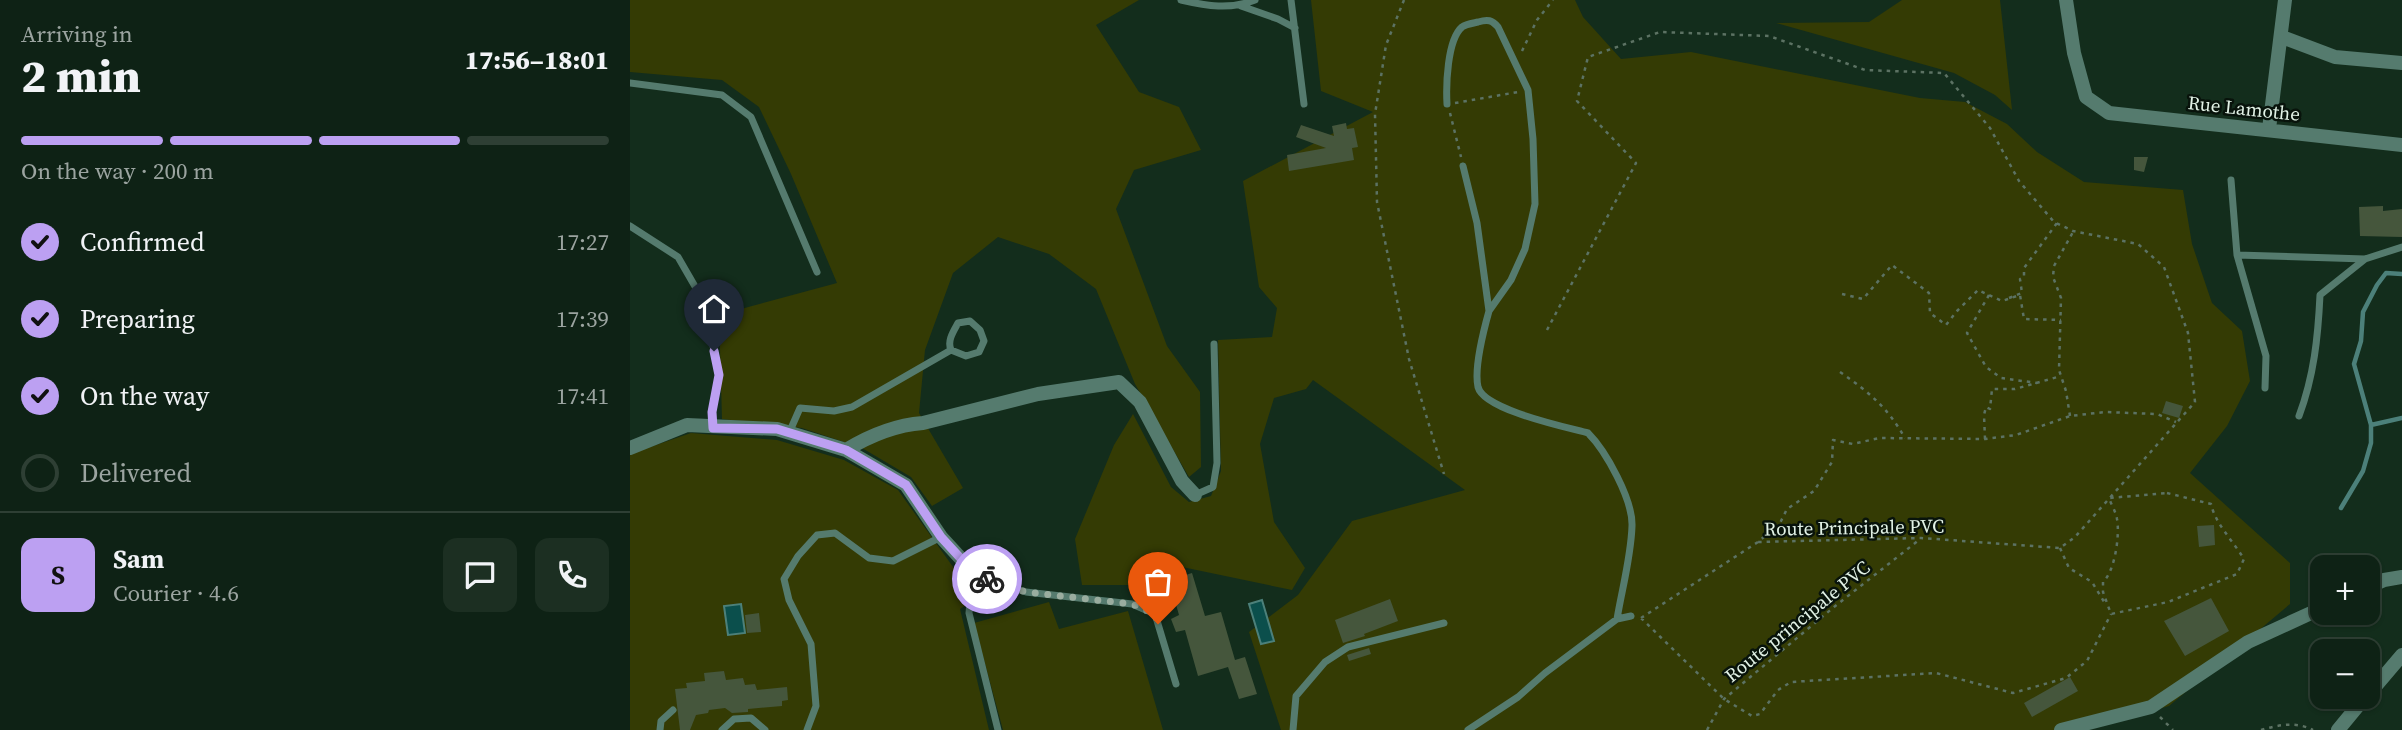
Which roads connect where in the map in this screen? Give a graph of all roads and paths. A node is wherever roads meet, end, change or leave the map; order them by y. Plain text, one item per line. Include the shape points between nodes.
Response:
1 (1181, 0) edge
2 (1255, 0) edge
3 (1291, 0) edge
4 (1404, 0) edge
5 (1553, 0) edge
6 (2066, 0) edge
7 (2285, 0) edge
8 (1240, 6) junction
9 (1295, 28) junction
10 (2282, 37) junction
11 (2402, 62) edge
12 (1516, 64) junction
13 (630, 83) edge
14 (1528, 90) junction
15 (1304, 104) dead end
16 (1447, 104) junction
17 (2269, 130) junction
18 (2402, 145) edge
19 (1464, 166) joint
20 (2231, 180) dead end
21 (2057, 223) junction
22 (630, 226) edge
23 (2073, 231) junction
24 (2402, 247) edge
25 (2237, 255) junction
26 (2365, 258) junction
27 (817, 272) dead end
28 (1842, 294) dead end
29 (1989, 295) junction
30 (2004, 301) junction
31 (1489, 311) junction
32 (2062, 320) junction
33 (1547, 330) dead end
34 (1214, 344) dead end
35 (951, 350) junction
36 (1840, 372) dead end
37 (2061, 376) junction
38 (2036, 383) junction
39 (2265, 388) dead end
40 (712, 412) joint
41 (2070, 416) junction
42 (2299, 416) dead end
43 (2176, 422) junction
44 (713, 428) junction
45 (789, 433) junction
46 (1905, 438) junction
47 (1985, 439) junction
48 (630, 448) edge
49 (846, 450) junction
50 (1444, 474) dead end
51 (1195, 495) joint
52 (2109, 498) junction
53 (941, 537) junction
54 (1921, 538) junction
55 (1758, 542) junction
56 (2060, 548) junction
57 (964, 562) joint
58 (981, 575) junction
59 (2402, 577) edge
60 (2380, 582) edge
61 (2111, 614) junction
62 (2310, 614) edge
63 (1631, 616) joint
64 (1641, 618) junction
65 (1617, 619) junction
66 (1444, 623) dead end
67 (2402, 655) edge
68 (2380, 681) edge
69 (1175, 684) dead end
70 (1724, 699) junction
71 (2151, 707) junction
72 (2356, 709) edge
73 (673, 710) dead end
74 (660, 730) edge
75 (722, 730) edge
76 (765, 730) edge
77 (807, 730) edge
78 (998, 730) edge
79 (1293, 730) edge
80 (1468, 730) edge
81 (1707, 730) edge
82 (2061, 730) edge
83 (2173, 730) edge
84 (2261, 730) edge
85 (2313, 730) edge
86 (2338, 730) edge

1 - 8 lane
2 - 8 lane
3 - 9 lane
4 - 50 path via 1386,45 1375,114 1377,202 1409,359
5 - 12 path via 1536,20
6 - 17 street, Rue Lamothe via 2086,97 2109,113
7 - 10 street
8 - 9 lane
9 - 15 lane
10 - 11 street via 2335,57
10 - 17 street
12 - 14 lane
12 - 16 lane via 1493,22 1464,26 1455,38 1449,62
13 - 27 lane via 722,95 751,117
14 - 16 path
14 - 31 lane via 1535,204 1525,249
16 - 19 path
17 - 18 street, Rue Lamothe
19 - 31 lane
20 - 25 lane
21 - 23 path
21 - 30 path via 2024,268 2022,293
21 - 33 path via 2019,181 1990,128 1944,73 1865,70 1769,36 1660,32 1588,57 1577,101 1636,163
22 - 40 lane via 678,257 704,302 719,375
23 - 32 path via 2054,266
23 - 43 path via 2138,244 2164,267 2188,333 2195,402
24 - 26 lane
25 - 26 lane
25 - 39 lane via 2266,356
26 - 42 lane via 2320,295 2318,341
28 - 29 path via 1863,299 1892,265 1930,293 1930,313 1947,325 1978,290
29 - 30 path
29 - 38 path via 1967,333 1986,367 2001,378
30 - 32 path via 2020,296 2024,319
31 - 65 lane via 1479,356 1478,388 1486,399 1588,433 1621,483 1633,524
32 - 37 path
34 - 51 lane via 1217,463 1213,487
35 - 35 lane via 966,356 979,352 984,341 980,330 970,321 958,323 951,334
35 - 45 lane via 852,407 834,411 800,408
36 - 46 path via 1871,394
37 - 38 path
37 - 41 path
38 - 47 path via 1992,389 1990,409 1986,407 1983,415
40 - 44 street
41 - 43 path via 2157,414
41 - 47 path via 2016,435
43 - 52 path
44 - 45 street
44 - 48 street via 687,425
45 - 49 street
46 - 47 path
46 - 55 path via 1853,444 1833,440 1832,462 1814,491 1787,509 1780,523
49 - 51 street via 905,424 1038,394 1119,382 1140,402 1182,481
49 - 53 street via 906,485
52 - 56 path
52 - 61 path via 2117,519 2116,551 2103,582
52 - 61 path via 2167,493 2211,504 2220,526 2244,559 2237,574 2180,598
53 - 57 street
53 - 77 lane via 893,561 869,558 835,533 817,536 798,556 784,579 811,644 816,706
54 - 55 path, Route Principale PVC
54 - 56 path, Route Principale PVC
54 - 70 path, Route principale PVC
55 - 64 path, Route Principale PVC
56 - 61 path via 2069,568 2092,583
57 - 58 lane
58 - 69 lane via 1026,592 1132,604 1155,614
58 - 78 lane via 969,613
59 - 60 street
61 - 70 path, Route Principale PVC via 2087,661 2076,670 2066,678 2013,693 1936,673 1791,682 1778,690 1760,714 1752,716
62 - 71 street via 2248,642
63 - 64 path
63 - 65 lane
64 - 70 path
65 - 80 lane
66 - 79 lane via 1334,654 1296,696
67 - 68 street
70 - 81 path
71 - 82 street
71 - 83 path
72 - 86 street
73 - 74 lane via 661,722
75 - 76 lane via 734,719 751,718
84 - 85 path via 2282,725

